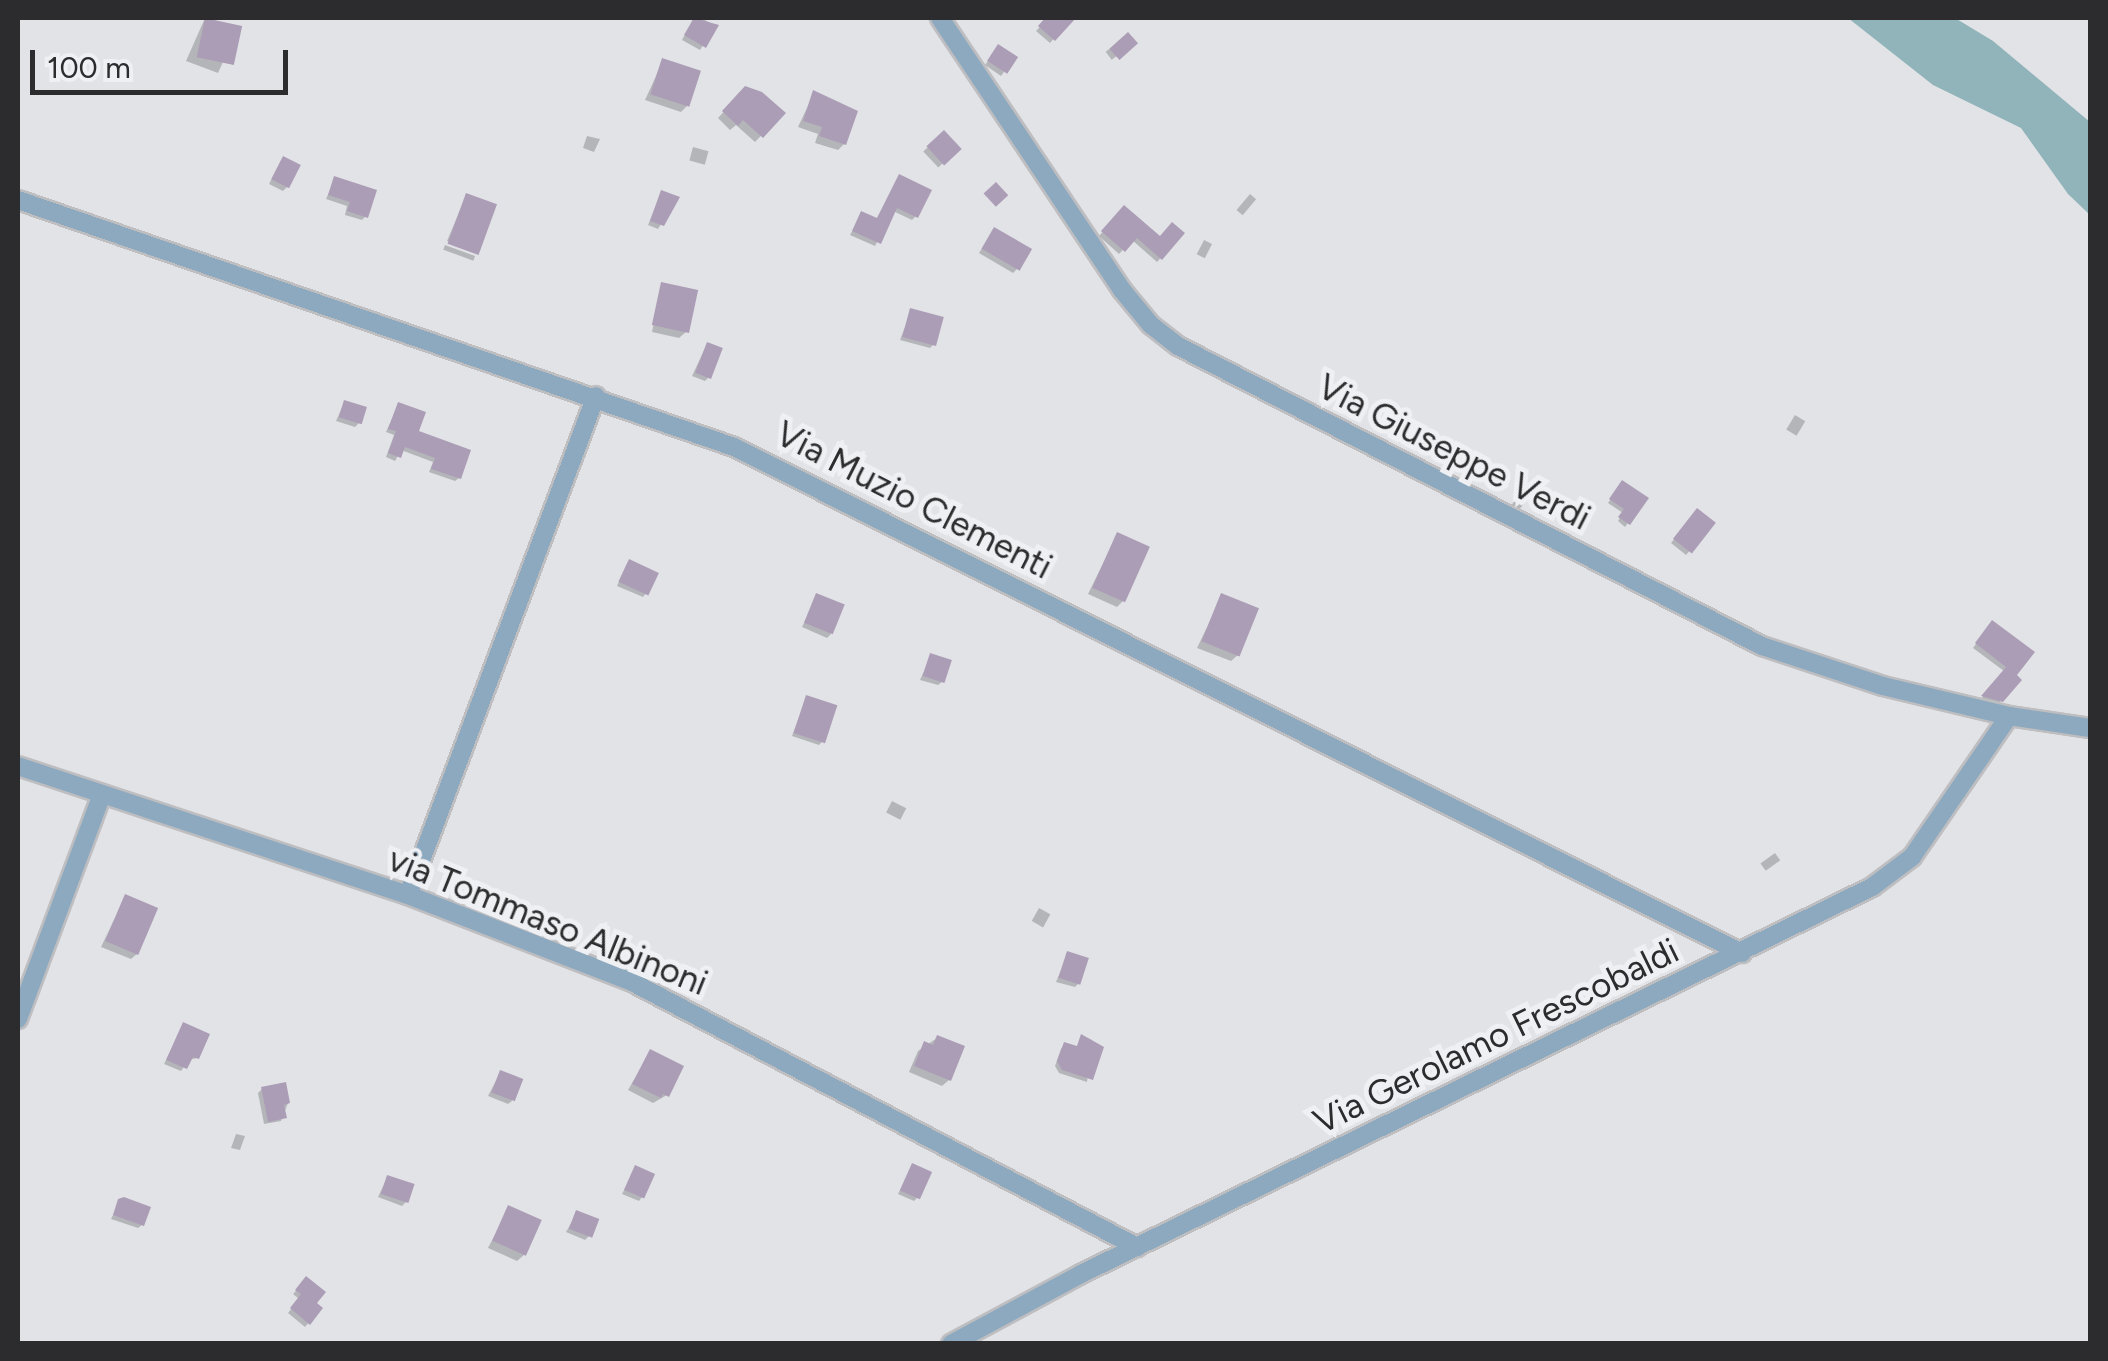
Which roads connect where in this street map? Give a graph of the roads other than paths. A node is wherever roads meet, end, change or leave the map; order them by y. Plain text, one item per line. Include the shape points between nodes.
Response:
1 (940, 18) edge
2 (18, 200) edge
3 (596, 396) junction
4 (2009, 716) junction
5 (2090, 728) edge
6 (18, 766) edge
7 (102, 794) junction
8 (408, 894) junction
9 (1742, 953) junction
10 (18, 1019) edge
11 (1138, 1247) junction
12 (951, 1344) edge

1 - 4 street, Via Giuseppe Verdi via 1122,290 1170,341 1762,646 1844,676
2 - 3 street, Via Muzio Clementi
3 - 8 street
3 - 9 street, Via Muzio Clementi via 774,466
4 - 5 street, Via Giuseppe Verdi
4 - 9 street, Via Gerolamo Frescobaldi via 1912,857 1872,886
6 - 7 street, via Tommaso Albinoni
7 - 8 street, via Tommaso Albinoni
7 - 10 street
8 - 11 street, via Tommaso Albinoni via 630,982
9 - 11 street, Via Gerolamo Frescobaldi
11 - 12 street, Via Gerolamo Frescobaldi

